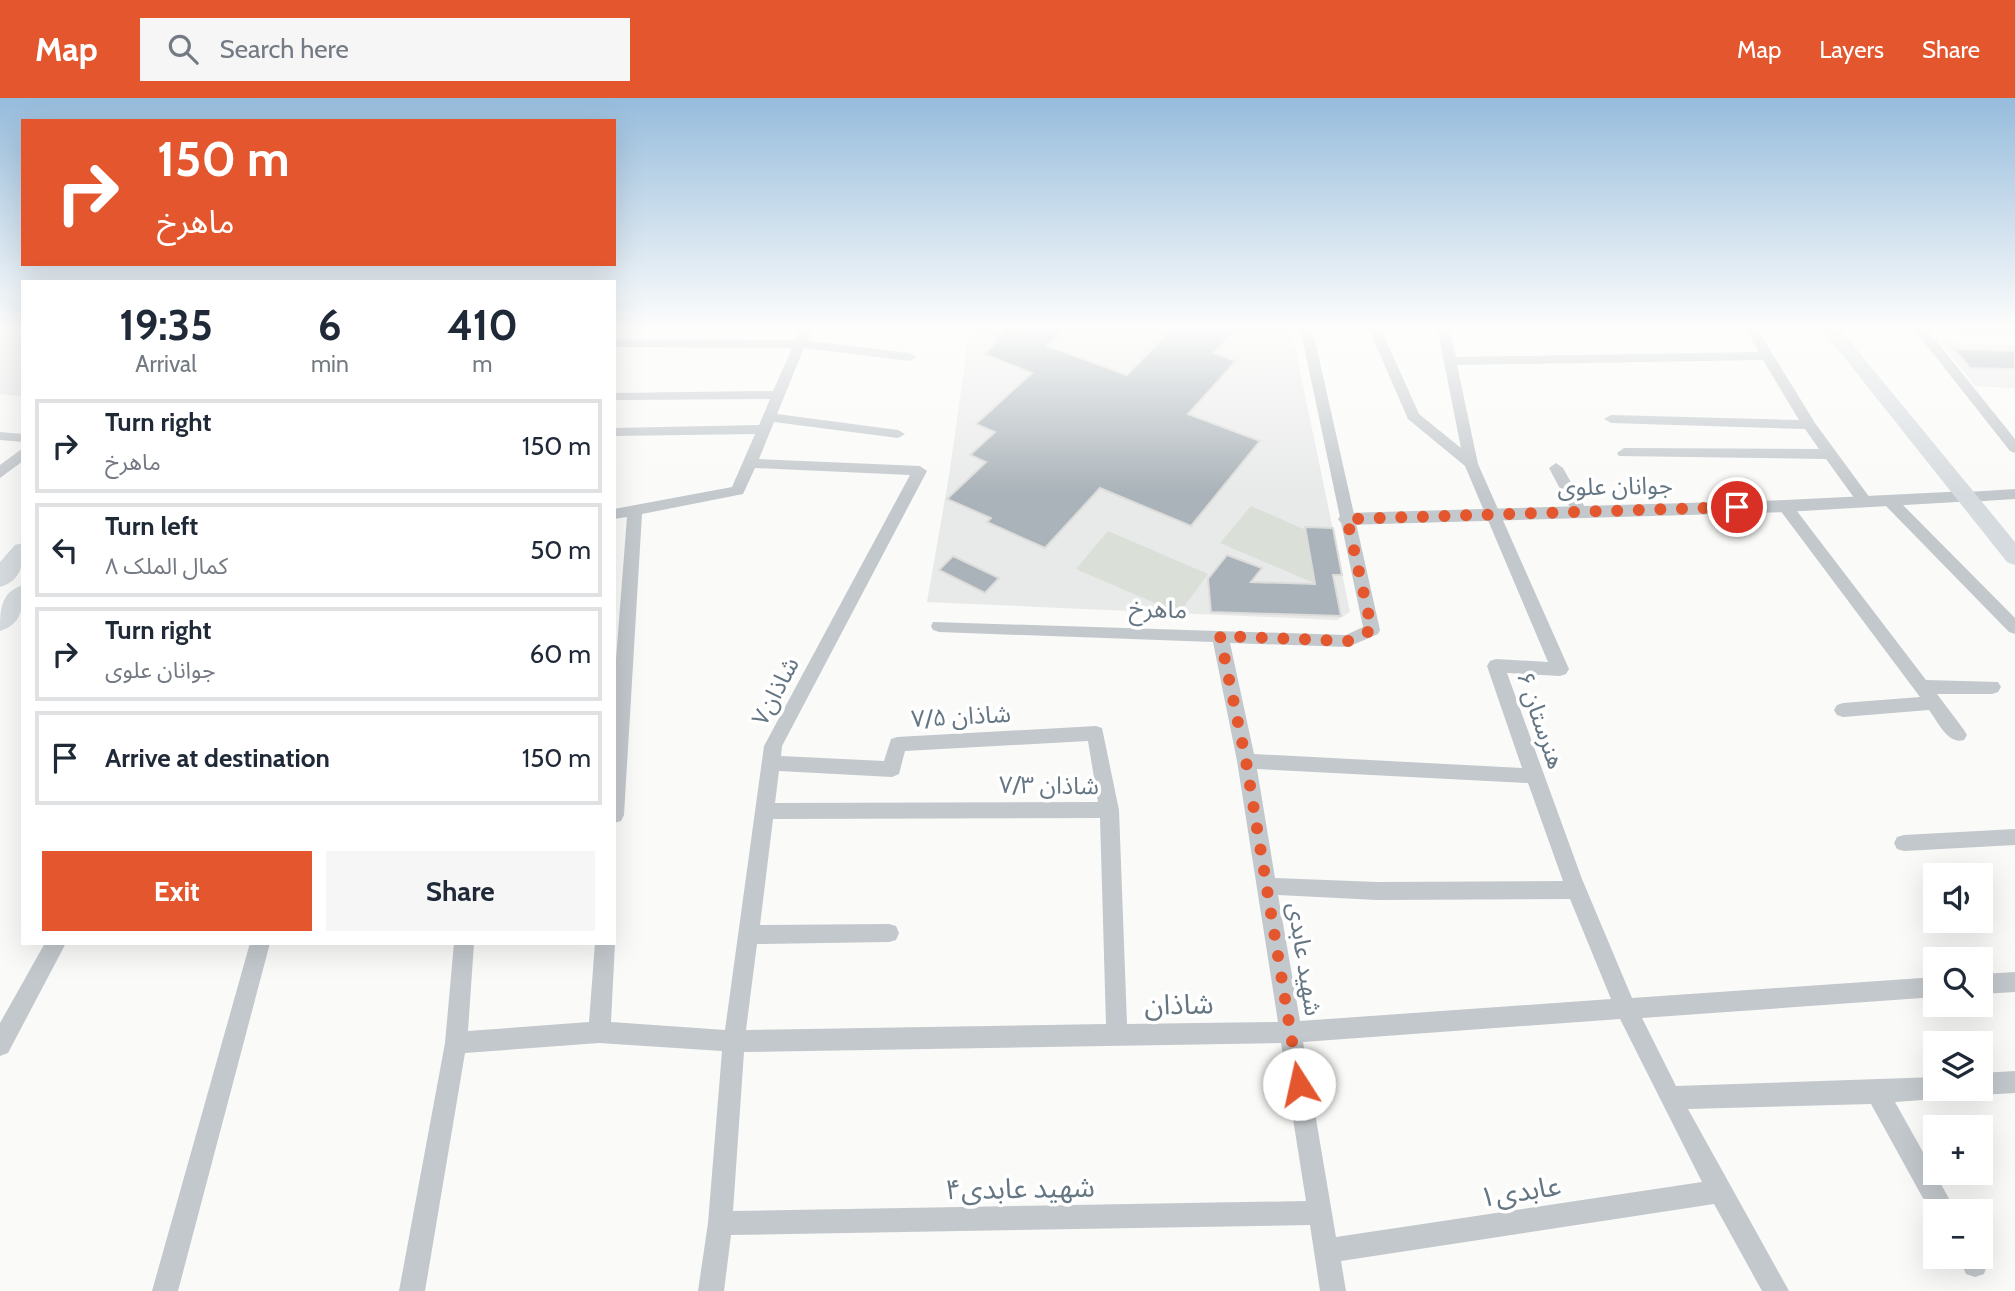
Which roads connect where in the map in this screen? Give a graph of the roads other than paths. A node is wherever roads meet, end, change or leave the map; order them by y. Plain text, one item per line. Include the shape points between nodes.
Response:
1 (783, 383) edge
2 (1318, 383) edge
3 (1398, 383) edge
4 (1455, 383) edge
5 (1782, 383) edge
6 (1875, 383) edge
7 (1963, 383) edge
8 (778, 395) junction
9 (618, 396) dead end
10 (1611, 419) dead end
11 (766, 423) junction
12 (1809, 425) junction
13 (616, 432) edge
14 (898, 434) dead end
15 (0, 436) edge
16 (21, 438) edge
17 (2015, 448) edge
18 (1625, 453) dead end
19 (1829, 454) junction
20 (21, 455) edge
21 (750, 463) junction
22 (1471, 464) junction
23 (1556, 468) dead end
24 (0, 474) edge
25 (2015, 494) edge
26 (1968, 497) junction
27 (1890, 501) junction
28 (1865, 502) junction
29 (1785, 506) junction
30 (635, 510) junction
31 (1579, 511) junction
32 (1491, 513) junction
33 (616, 514) edge
34 (1347, 519) junction
35 (21, 553) edge
36 (2015, 557) edge
37 (0, 578) edge
38 (21, 596) edge
39 (0, 622) edge
40 (939, 626) dead end
41 (2015, 628) edge
42 (1220, 636) junction
43 (1923, 687) junction
44 (1992, 687) dead end
45 (1935, 703) junction
46 (1843, 710) dead end
47 (1958, 735) dead end
48 (1246, 761) junction
49 (771, 764) junction
50 (1534, 776) junction
51 (616, 786) edge
52 (1109, 810) junction
53 (765, 811) junction
54 (2015, 838) edge
55 (1904, 843) dead end
56 (1266, 886) junction
57 (1574, 890) junction
58 (889, 933) dead end
59 (748, 935) junction
60 (55, 945) edge
61 (259, 945) edge
62 (464, 945) edge
63 (605, 945) edge
64 (2015, 982) edge
65 (1993, 983) edge
66 (1923, 988) edge
67 (1625, 1007) junction
68 (599, 1032) junction
69 (1290, 1032) junction
70 (1117, 1035) junction
71 (734, 1041) junction
72 (456, 1043) junction
73 (0, 1045) edge
74 (1993, 1084) edge
75 (2013, 1085) edge
76 (1923, 1089) edge
77 (1877, 1093) junction
78 (1670, 1098) junction
79 (1721, 1191) junction
80 (1937, 1199) edge
81 (1321, 1213) junction
82 (720, 1223) junction
83 (1327, 1251) junction
84 (165, 1291) edge
85 (412, 1291) edge
86 (712, 1291) edge
87 (1333, 1291) edge
88 (1776, 1291) edge

1 - 8 street
2 - 34 street
3 - 22 street via 1413,416
4 - 22 street
5 - 12 street
6 - 26 main road
7 - 17 street
8 - 9 street
8 - 11 street
10 - 12 street
11 - 13 street
11 - 14 street
11 - 21 street
12 - 19 street
15 - 16 street
18 - 19 street
19 - 28 street
20 - 24 street
21 - 30 street via 738,491
21 - 49 street, شاذان۷ via 920,471 773,747
22 - 32 street
23 - 31 street
25 - 26 street
26 - 27 street, جوانان علوی
26 - 36 main road
27 - 28 street, جوانان علوی
27 - 41 street
28 - 29 street, جوانان علوی
29 - 31 street, جوانان علوی
29 - 43 street
30 - 33 street
30 - 51 street
31 - 32 street, جوانان علوی
32 - 34 street, جوانان علوی
32 - 50 street, هنرستان ۶ via 1560,669 1496,666
34 - 42 street, ماهرخ via 1372,630 1348,641
35 - 37 main road
38 - 39 main road
40 - 42 street, ماهرخ
42 - 48 street, شهید عابدی
43 - 44 street
43 - 45 street
45 - 46 street
45 - 47 street
48 - 50 street
48 - 56 street, شهید عابدی
49 - 52 street, شاذان ۷/۵ via 892,769 897,744 1096,733
49 - 53 street, شاذان۷
50 - 57 street, هنرستان ۶
52 - 53 street, شاذان ۷/۳
52 - 70 street, شاذان ۷/۳
53 - 59 street, شاذان۷
54 - 55 street
56 - 57 street via 1377,891
56 - 69 street, شهید عابدی
57 - 67 street, هنرستان ۶
58 - 59 street
59 - 71 street, شاذان۷
60 - 73 street
61 - 84 street
62 - 72 street
63 - 68 street
64 - 65 street
66 - 67 street, شاذان
67 - 69 street, شاذان
67 - 78 street, هنرستان ۶
68 - 71 street, شاذان
68 - 72 street, شاذان
69 - 70 street, شاذان
69 - 81 street, شهید عابدی
70 - 71 street, شاذان
71 - 82 street, شاذان۷
72 - 85 street
74 - 75 street
76 - 77 street
77 - 78 street
77 - 80 street
78 - 79 street, هنرستان ۶
79 - 83 street, عابدی۱
79 - 88 street, هنرستان ۶
81 - 82 street, شهید عابدی۴
81 - 83 street, شهید عابدی
82 - 86 street, شاذان۷
83 - 87 street, شهید عابدی

